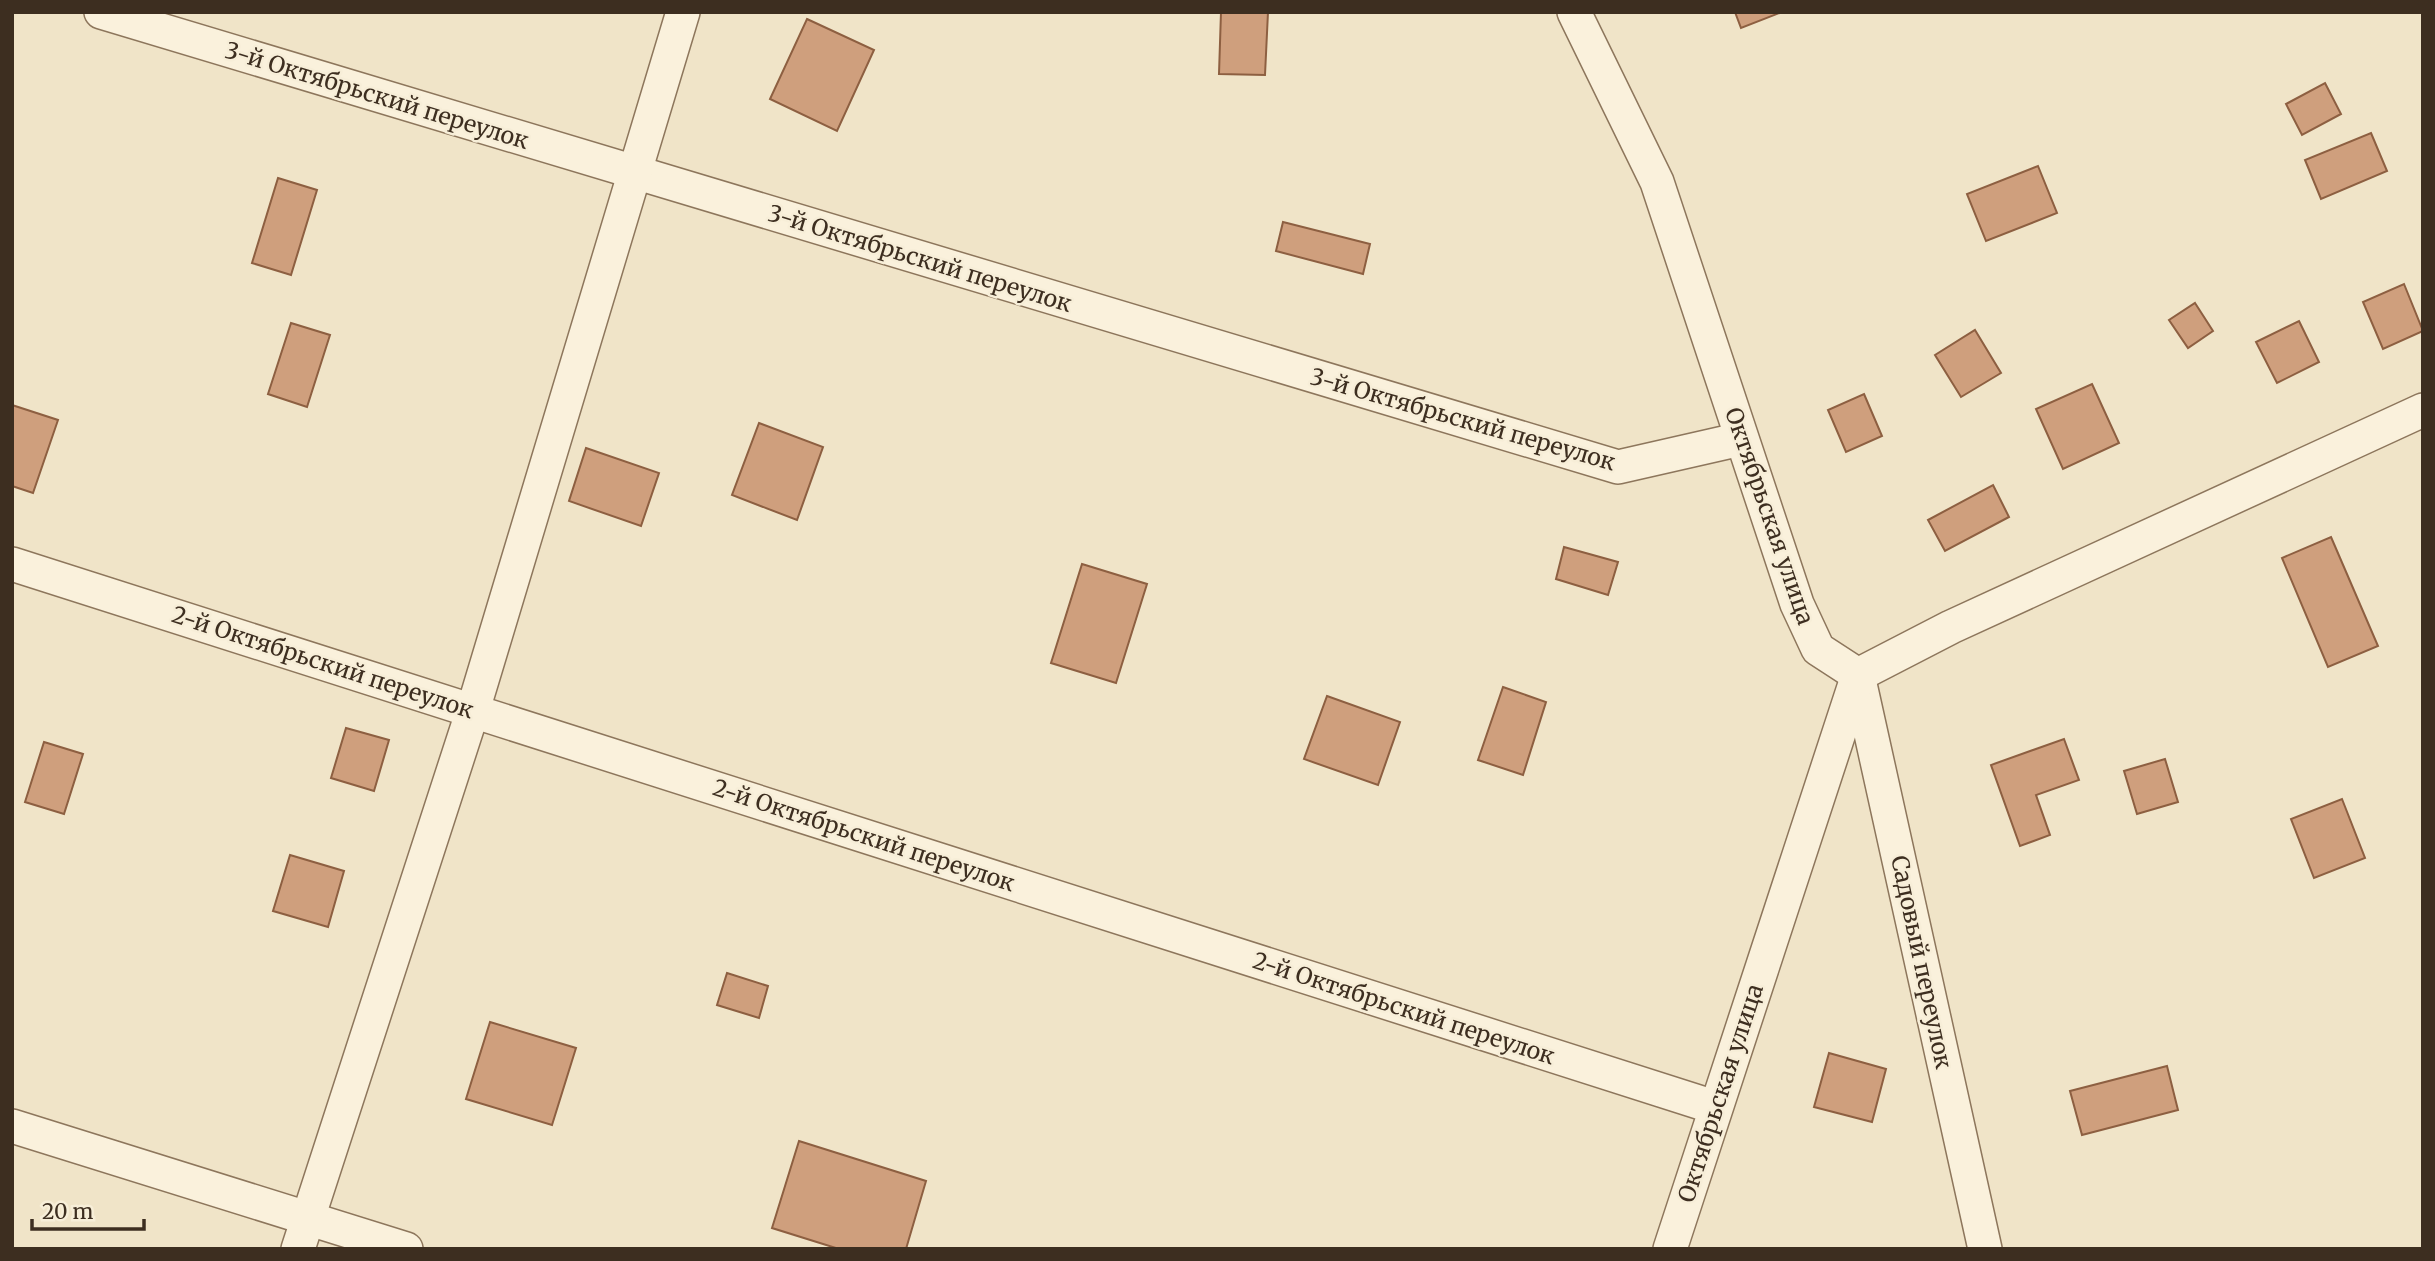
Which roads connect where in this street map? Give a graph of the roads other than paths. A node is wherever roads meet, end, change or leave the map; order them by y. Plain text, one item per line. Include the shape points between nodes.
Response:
1 (101, 12) edge
2 (683, 12) edge
3 (1574, 12) edge
4 (637, 173) junction
5 (2423, 410) edge
6 (1741, 439) junction
7 (12, 564) edge
8 (1858, 675) junction
9 (473, 710) junction
10 (1714, 1107) junction
11 (12, 1126) edge
12 (302, 1233) edge
13 (406, 1249) edge
14 (1670, 1249) edge
15 (1985, 1249) edge

1 - 4 street, 3-й Октябрьский переулок
2 - 4 street
3 - 6 street, Октябрьская улица via 1657,182
4 - 6 street, 3-й Октябрьский переулок via 1618,467
4 - 9 street
5 - 8 street via 1951,627
6 - 8 street, Октябрьская улица via 1797,604 1818,649
7 - 9 street, 2-й Октябрьский переулок
8 - 10 street, Октябрьская улица
8 - 15 street, Садовый переулок
9 - 10 street, 2-й Октябрьский переулок
9 - 12 street
10 - 14 street, Октябрьская улица
11 - 12 street
12 - 13 street

